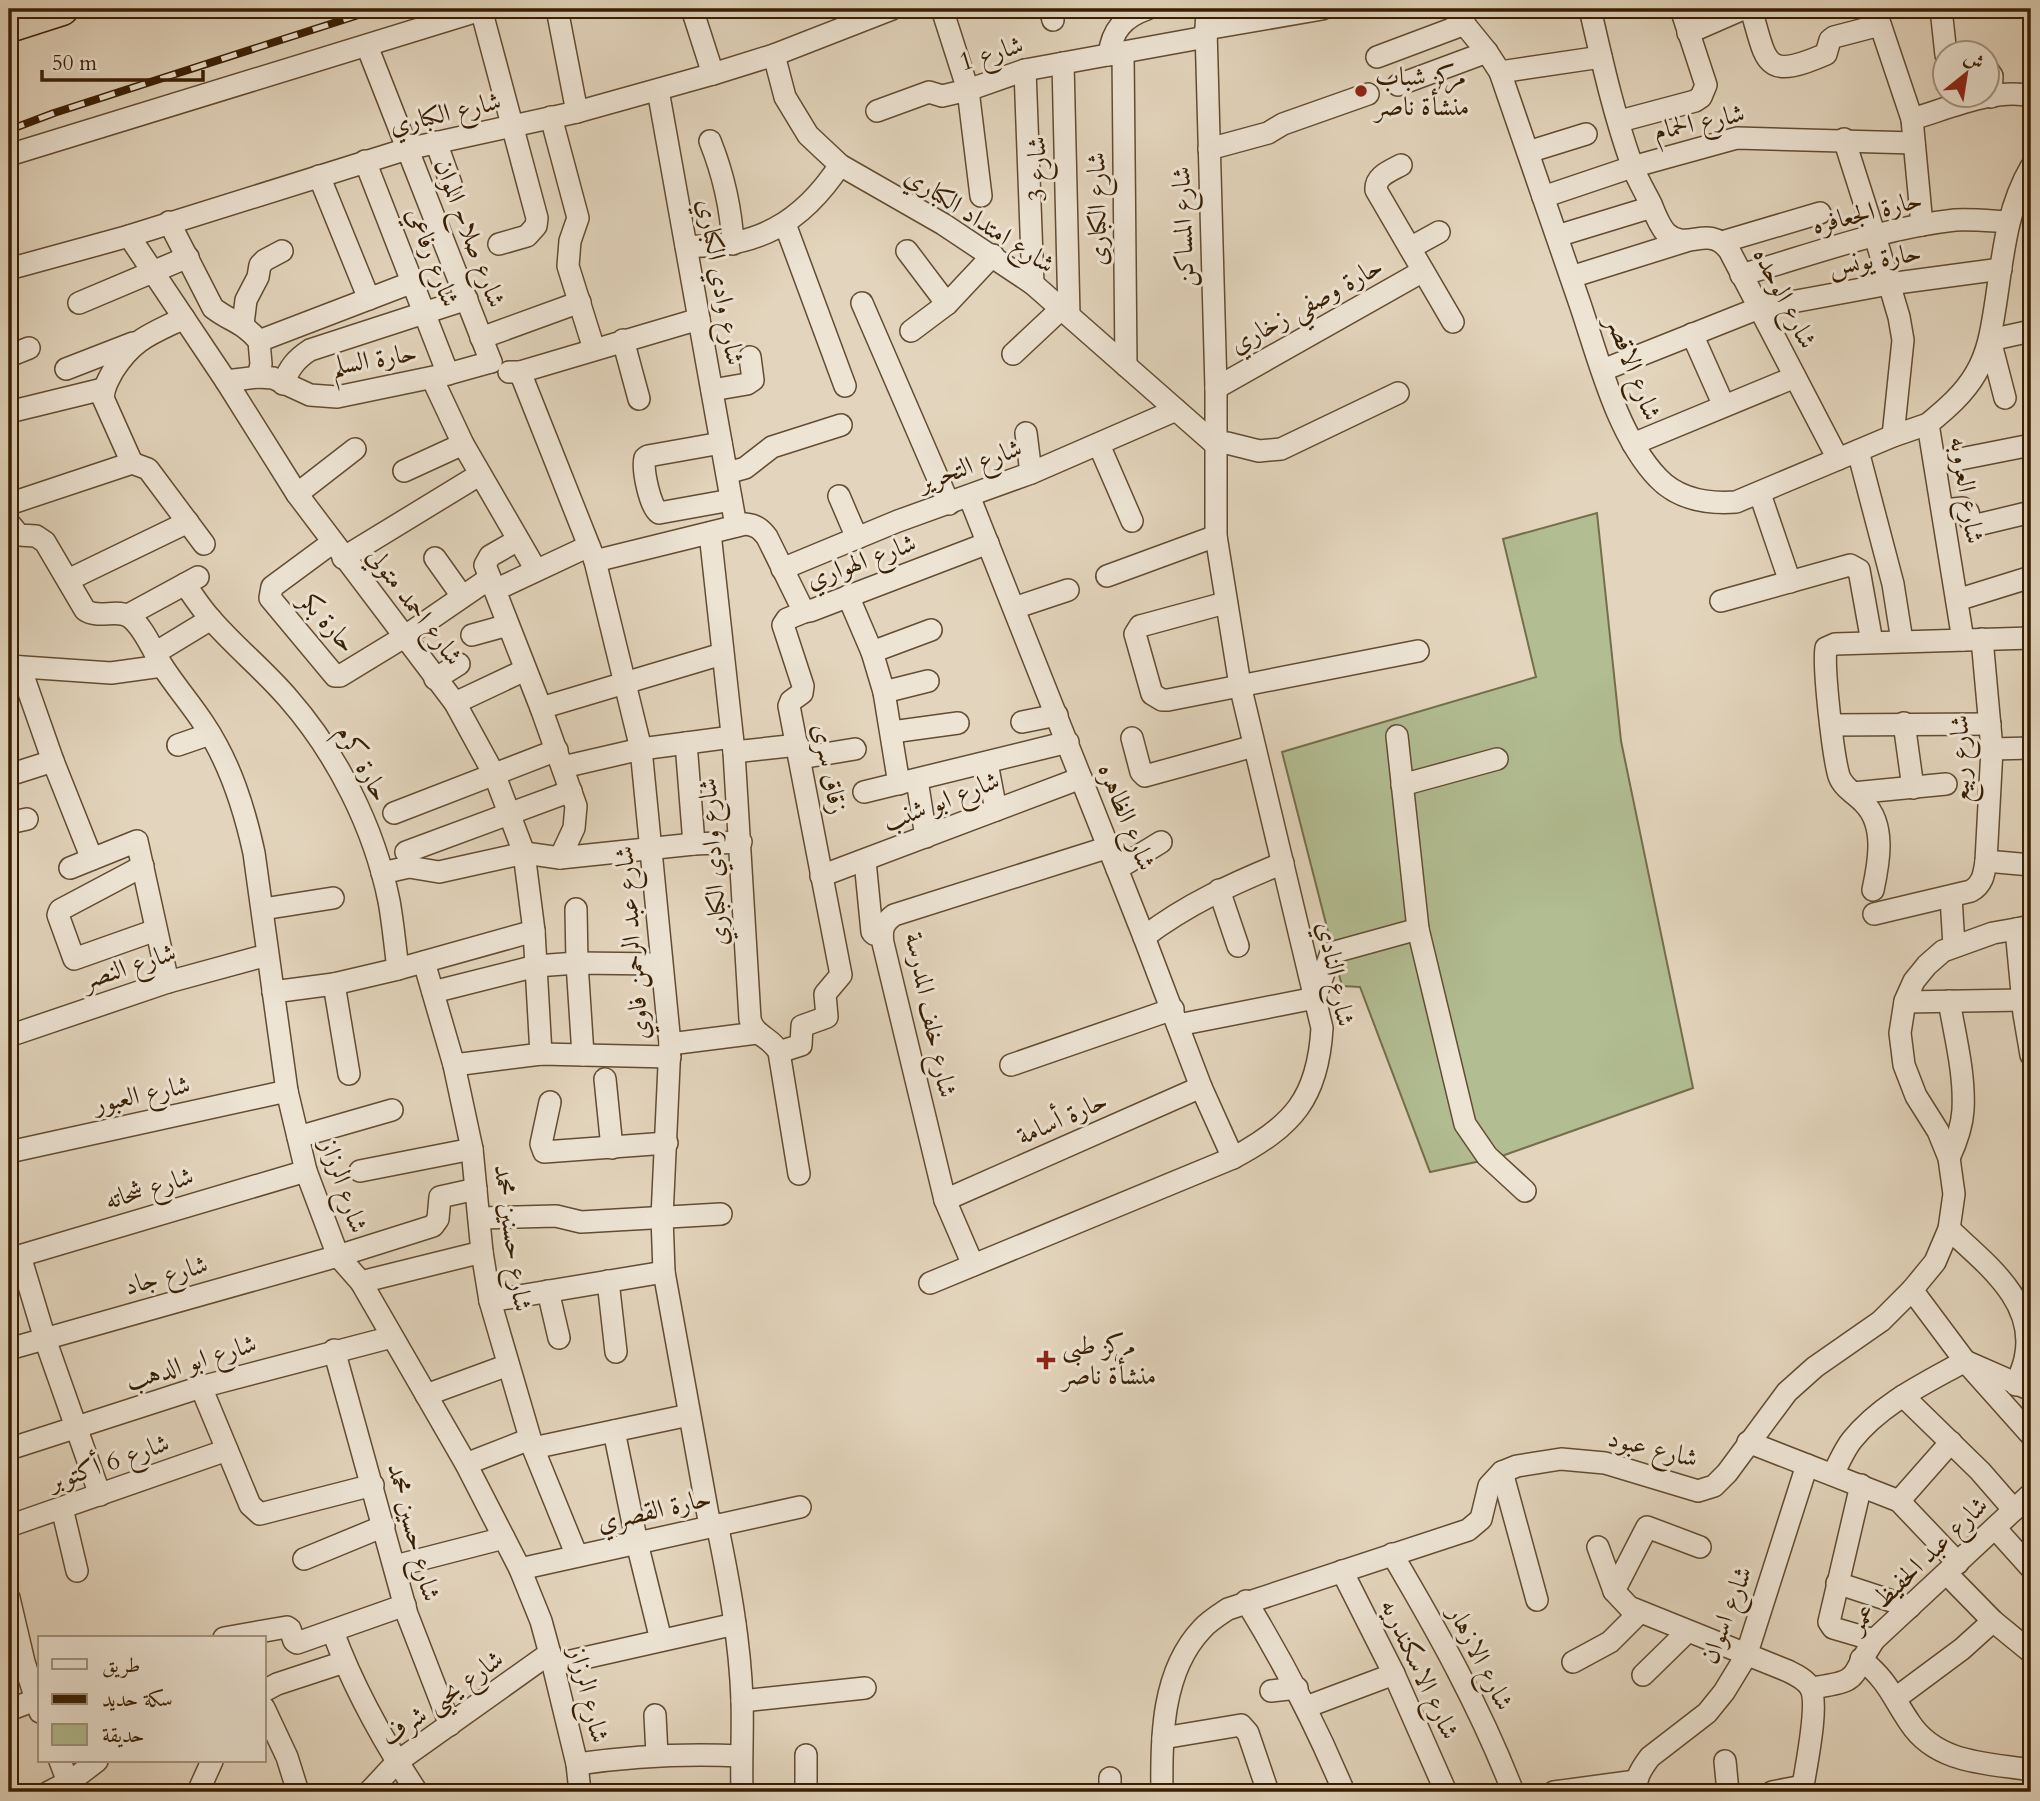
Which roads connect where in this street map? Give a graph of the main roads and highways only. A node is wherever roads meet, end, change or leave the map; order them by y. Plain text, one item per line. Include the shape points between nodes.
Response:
1 (62, 9) edge
2 (9, 26) edge

1 - 2 highway

